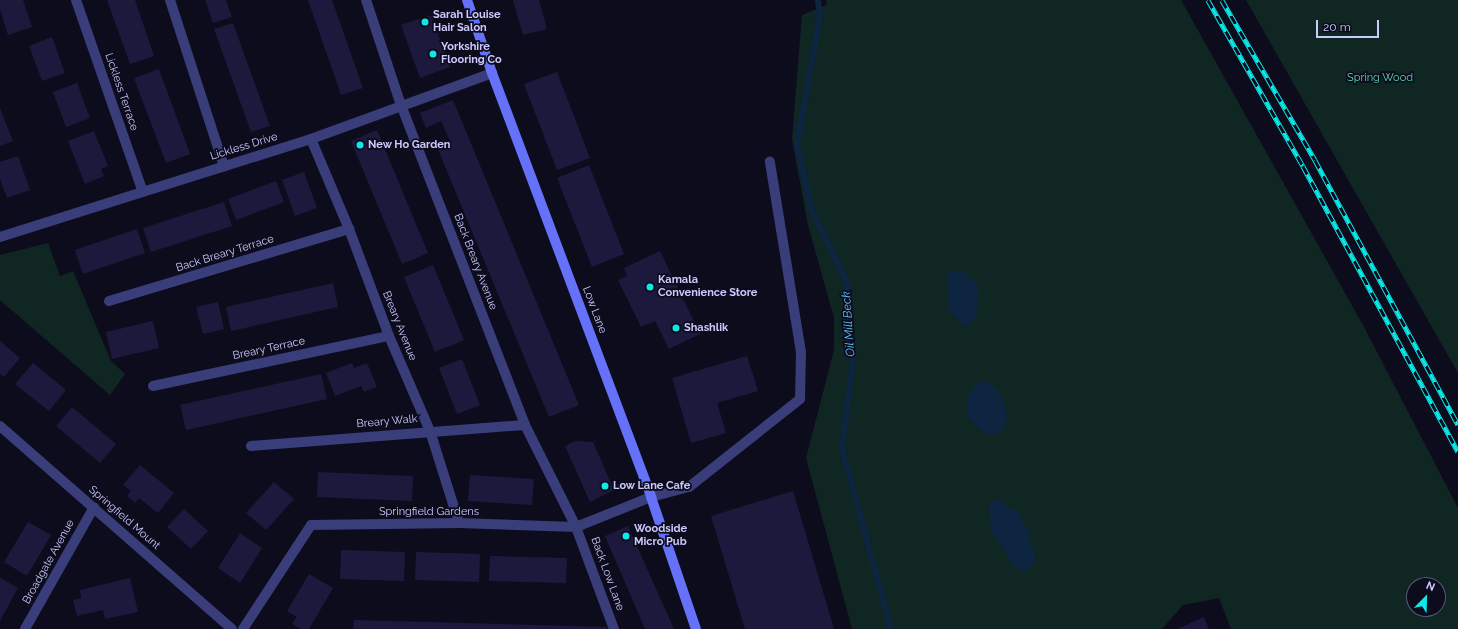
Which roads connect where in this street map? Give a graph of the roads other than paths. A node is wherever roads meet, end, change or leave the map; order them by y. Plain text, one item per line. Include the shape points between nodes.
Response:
1 (76, 0) edge
2 (170, 0) edge
3 (366, 0) edge
4 (467, 0) edge
5 (492, 73) junction
6 (401, 105) junction
7 (310, 140) junction
8 (770, 162) dead end
9 (224, 166) junction
10 (143, 192) junction
11 (349, 229) junction
12 (0, 237) edge
13 (109, 301) dead end
14 (389, 336) junction
15 (153, 386) dead end
16 (525, 425) junction
17 (0, 426) edge
18 (430, 431) junction
19 (251, 446) dead end
20 (651, 497) junction
21 (94, 507) junction
22 (459, 523) junction
23 (576, 527) junction
24 (25, 629) edge
25 (232, 629) edge
26 (244, 629) edge
27 (614, 629) edge
28 (696, 629) edge

1 - 10 street, Lickless Terrace
2 - 9 street
3 - 6 street, Back Breary Avenue
4 - 5 street, Low Lane
5 - 6 street, Lickless Drive
5 - 20 street, Low Lane
6 - 7 street, Lickless Drive
6 - 16 street, Back Breary Avenue
7 - 9 street, Lickless Drive
7 - 11 street, Breary Avenue
8 - 20 street, Springfield Gardens via 801,352 800,399 689,487
9 - 10 street, Lickless Drive
10 - 12 street, Lickless Drive
11 - 13 street, Back Breary Terrace
11 - 14 street, Breary Avenue
14 - 15 street, Breary Terrace
14 - 18 street, Breary Avenue
16 - 18 street, Breary Walk
16 - 23 street, Back Breary Avenue
17 - 21 street, Springfield Mount
18 - 19 street, Breary Walk
18 - 22 street, Breary Avenue
20 - 23 street, Springfield Gardens
20 - 28 street, Low Lane
21 - 24 street, Broadgate Avenue
21 - 25 street, Springfield Mount
22 - 23 street, Springfield Gardens
22 - 26 street, Springfield Gardens via 311,525
23 - 27 street, Back Low Lane

